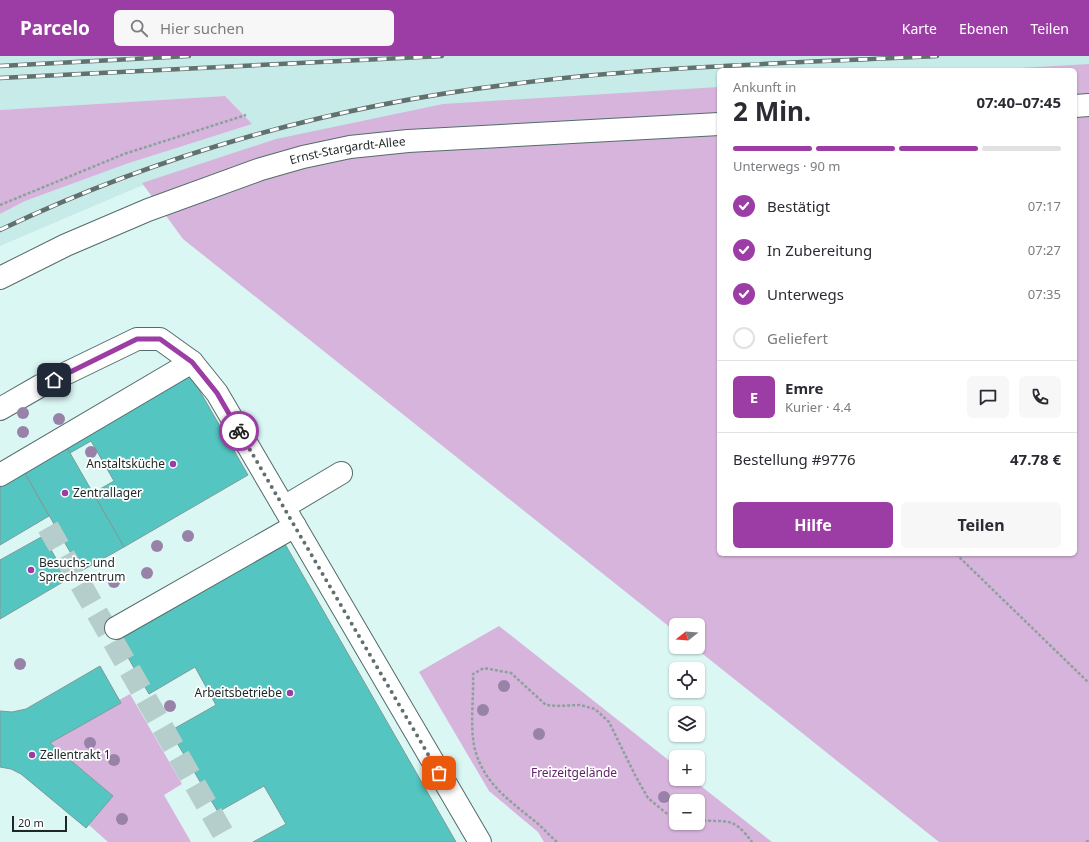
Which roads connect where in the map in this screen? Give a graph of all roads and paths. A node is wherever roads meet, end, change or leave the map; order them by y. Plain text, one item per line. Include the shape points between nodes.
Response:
1 (1089, 105) edge
2 (1077, 106) edge
3 (246, 115) dead end
4 (717, 124) edge
5 (0, 205) edge
6 (0, 278) edge
7 (192, 362) junction
8 (0, 409) edge
9 (341, 474) dead end
10 (0, 475) edge
11 (289, 516) junction
12 (958, 556) edge
13 (116, 628) dead end
14 (1089, 683) edge
15 (669, 814) edge
16 (705, 820) edge
17 (480, 842) edge
18 (557, 842) edge
19 (752, 842) edge

1 - 2 street
3 - 5 path via 124,154
4 - 6 street, Ernst-Stargardt-Allee via 408,141 350,147 303,157 261,169 148,210
7 - 8 street via 160,339 137,339 40,386
7 - 10 street
7 - 11 street via 217,393
9 - 11 street
11 - 13 street
11 - 17 street
12 - 14 path
15 - 18 path via 648,798 609,722 595,709 580,705 546,705 511,673 484,668 473,674 472,724 475,753 486,776 510,802
16 - 19 path via 729,821 743,830

